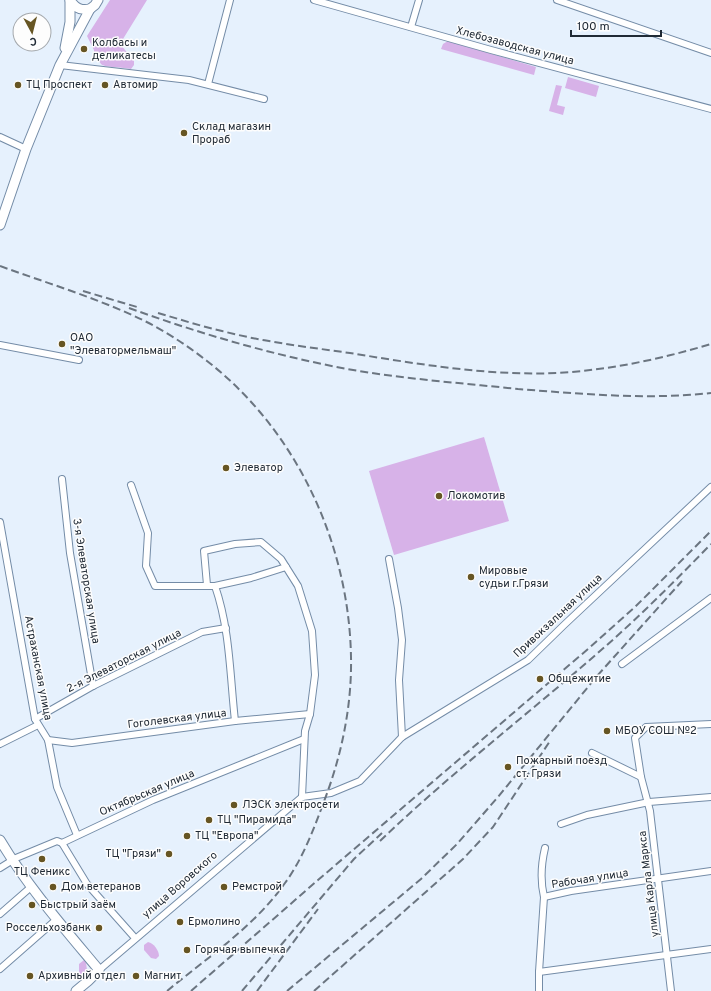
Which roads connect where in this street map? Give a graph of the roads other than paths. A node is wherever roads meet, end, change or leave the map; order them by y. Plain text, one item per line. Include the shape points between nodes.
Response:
1 (70, 0) edge
2 (98, 0) edge
3 (230, 0) edge
4 (314, 0) edge
5 (419, 0) edge
6 (557, 0) edge
7 (90, 9) junction
8 (411, 27) junction
9 (711, 53) edge
10 (61, 61) junction
11 (208, 84) junction
12 (264, 98) dead end
13 (711, 109) edge
14 (0, 137) edge
15 (26, 149) junction
16 (0, 225) edge
17 (0, 345) edge
18 (79, 360) dead end
19 (62, 479) dead end
20 (131, 485) dead end
21 (711, 486) edge
22 (0, 522) edge
23 (388, 559) dead end
24 (286, 567) junction
25 (207, 585) junction
26 (215, 586) junction
27 (711, 598) edge
28 (226, 628) junction
29 (622, 664) dead end
30 (93, 686) junction
31 (310, 714) junction
32 (235, 721) junction
33 (37, 722) junction
34 (711, 724) edge
35 (402, 737) junction
36 (304, 739) junction
37 (48, 740) junction
38 (0, 744) edge
39 (592, 753) dead end
40 (641, 777) junction
41 (302, 797) junction
42 (711, 797) edge
43 (649, 802) junction
44 (561, 824) dead end
45 (77, 835) junction
46 (0, 840) edge
47 (62, 842) junction
48 (545, 848) dead end
49 (12, 860) junction
50 (0, 868) edge
51 (711, 871) edge
52 (659, 878) junction
53 (32, 886) junction
54 (544, 897) junction
55 (0, 914) edge
56 (57, 919) junction
57 (135, 938) junction
58 (711, 950) edge
59 (667, 955) junction
60 (0, 969) edge
61 (98, 970) junction
62 (539, 972) junction
63 (76, 991) edge
64 (539, 991) edge
65 (671, 991) edge

1 - 7 street via 79,9
1 - 10 street via 70,22
2 - 7 street
3 - 11 street
4 - 8 street, Хлебозаводская улица
5 - 8 street
6 - 9 street
7 - 10 street
8 - 13 street, Хлебозаводская улица
10 - 11 street
10 - 15 street
11 - 12 street
14 - 15 street
15 - 16 street
17 - 18 street
19 - 30 street, 3-я Элеваторская улица via 70,553
20 - 25 street via 148,533 146,566 155,586
21 - 35 street, Привокзальная улица via 528,660
22 - 33 street, Астраханская улица
23 - 35 street via 402,640 399,680
24 - 25 street via 262,542 216,548 204,551
24 - 26 street
24 - 31 street via 298,586 312,631 315,675
25 - 26 street
26 - 28 street
27 - 29 street
28 - 30 street, 2-я Элеваторская улица via 202,632
28 - 32 street
30 - 33 street, 2-я Элеваторская улица
31 - 32 street, Гоголевская улица
31 - 36 street
32 - 37 street, Гоголевская улица via 72,743
33 - 37 street, Астраханская улица
33 - 38 street, 2-я Элеваторская улица
34 - 40 street, улица Карла Маркса via 646,727 635,738
35 - 41 street, Привокзальная улица via 360,781 331,793
36 - 41 street
36 - 45 street, Октябрьская улица via 153,800
37 - 45 street, Астраханская улица via 57,787
39 - 40 street
40 - 43 street, улица Карла Маркса
41 - 57 street, улица Воровского
42 - 43 street
43 - 44 street via 587,815
43 - 52 street, улица Карла Маркса
45 - 47 street, Октябрьская улица
46 - 49 street
47 - 49 street, Октябрьская улица via 57,841
47 - 57 street via 87,884
48 - 54 street via 541,865
49 - 50 street, Октябрьская улица
49 - 53 street
51 - 52 street, Рабочая улица
52 - 54 street, Рабочая улица
52 - 59 street, улица Карла Маркса
53 - 55 street
53 - 56 street
54 - 62 street
56 - 60 street
56 - 61 street
57 - 61 street, улица Воровского
58 - 59 street
59 - 62 street
59 - 65 street, улица Карла Маркса
61 - 63 street, улица Воровского
62 - 64 street

